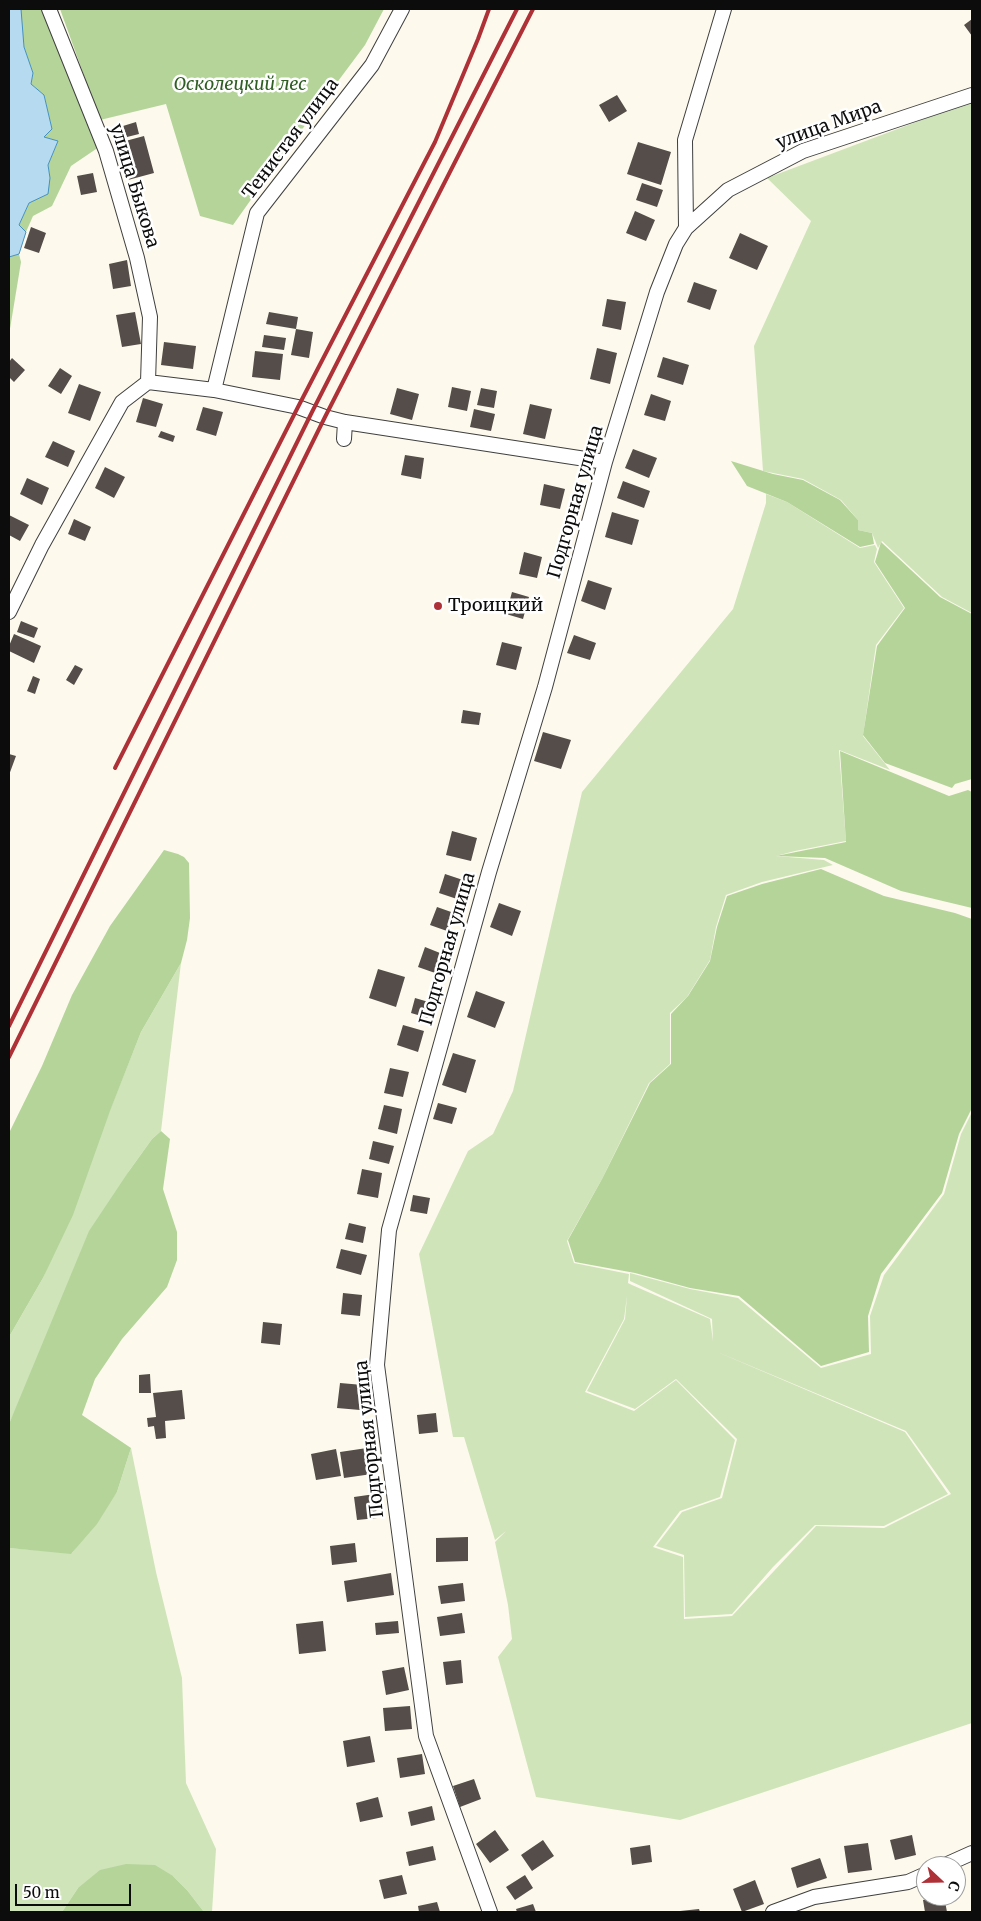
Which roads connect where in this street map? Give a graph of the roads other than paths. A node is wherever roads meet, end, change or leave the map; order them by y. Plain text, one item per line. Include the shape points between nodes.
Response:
1 (50, 9) edge
2 (402, 9) edge
3 (724, 9) edge
4 (972, 95) edge
5 (686, 228) junction
6 (148, 382) junction
7 (214, 390) junction
8 (344, 422) junction
9 (344, 439) dead end
10 (606, 462) junction
11 (9, 612) edge
12 (916, 1878) edge
13 (490, 1912) edge
14 (773, 1912) edge

1 - 6 street, улица Быкова via 106,152 137,258 150,317
2 - 7 street, Тенистая улица via 372,65 257,213
3 - 5 street via 685,140
4 - 5 street, улица Мира via 803,151 728,190
5 - 10 street, Подгорная улица via 676,244 657,292
6 - 7 street
6 - 11 street via 122,402 42,545
7 - 8 street via 298,407
8 - 9 street
8 - 10 street
10 - 13 street, Подгорная улица via 389,1230 377,1365 426,1736
12 - 14 street via 814,1898

